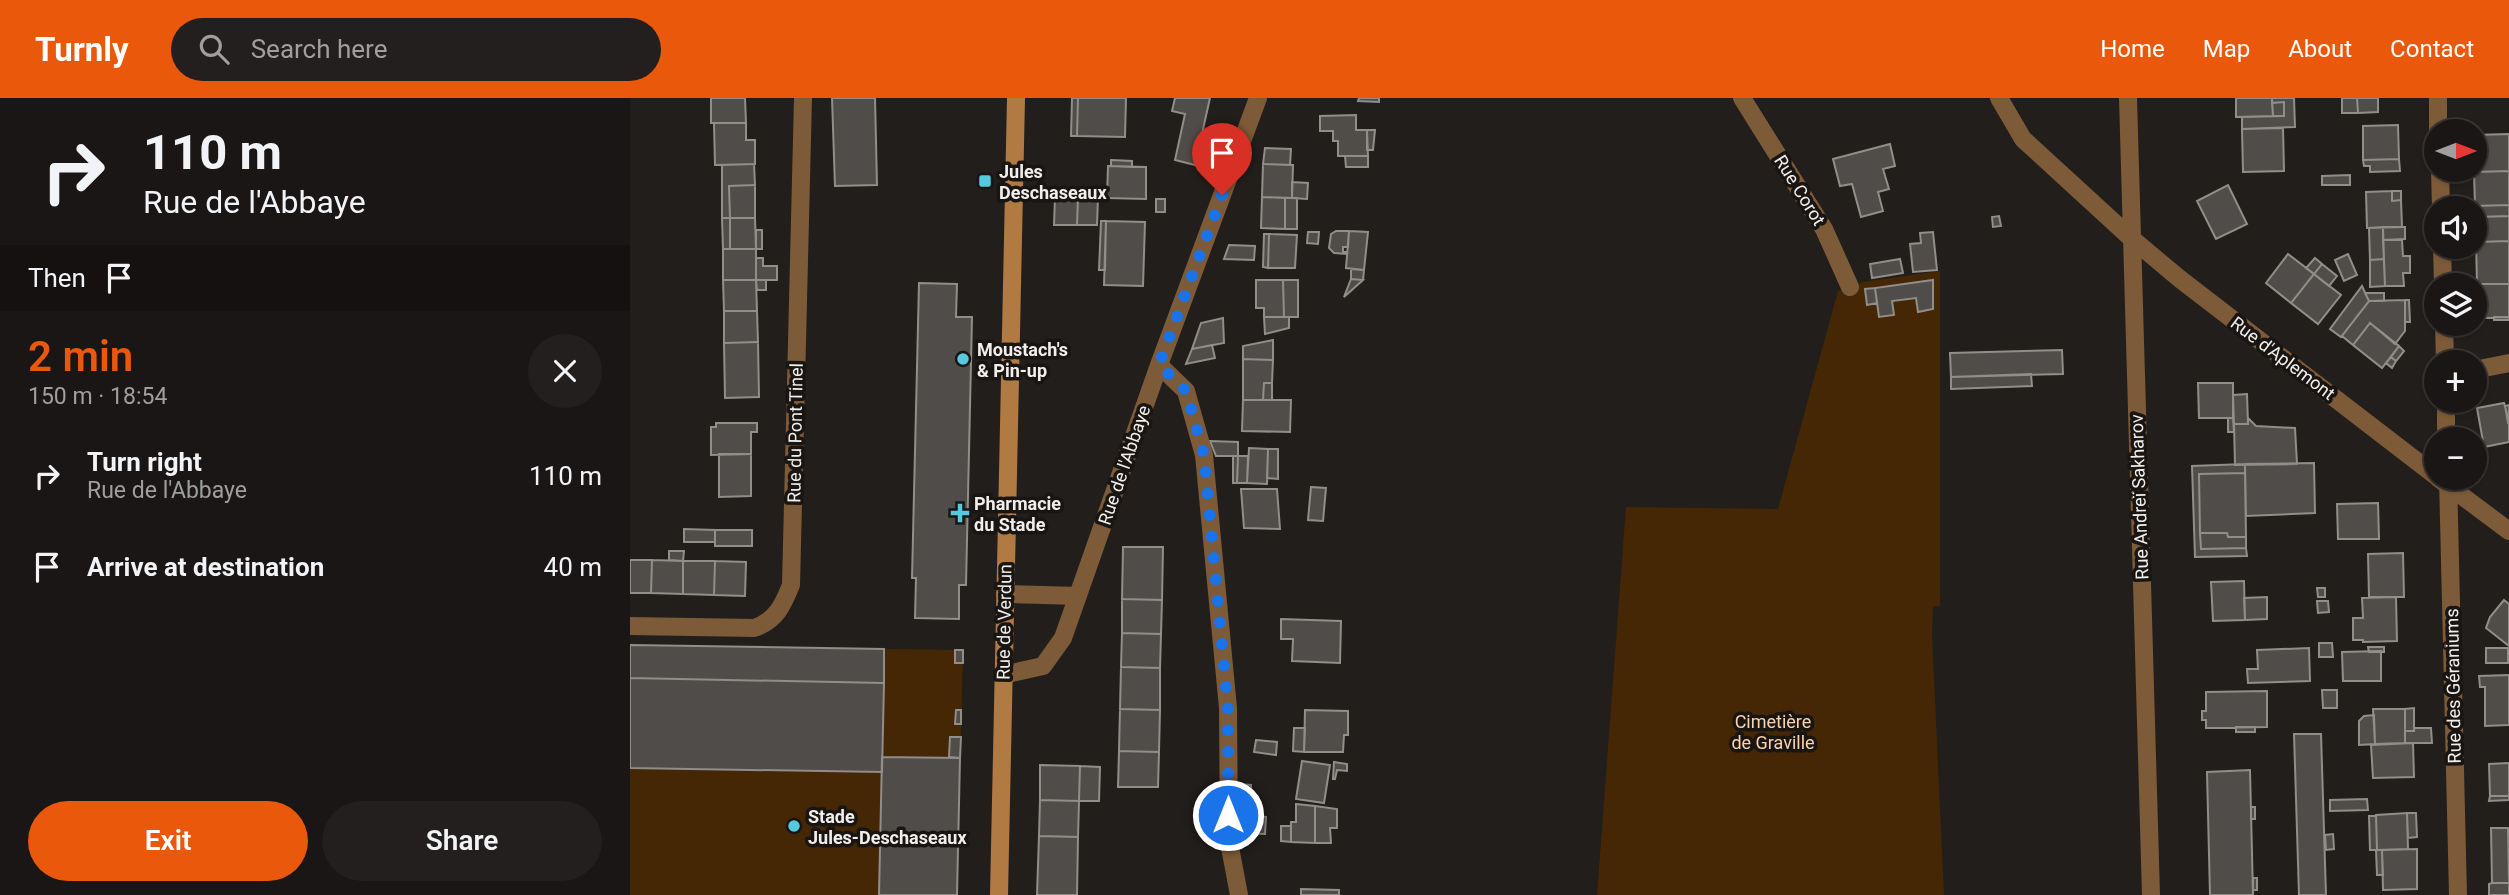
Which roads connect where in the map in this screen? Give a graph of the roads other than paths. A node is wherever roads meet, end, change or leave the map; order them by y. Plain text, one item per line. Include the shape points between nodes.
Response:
1 (803, 98) edge
2 (1016, 98) edge
3 (1258, 98) edge
4 (1742, 98) edge
5 (1999, 98) edge
6 (2128, 98) edge
7 (2438, 98) edge
8 (2438, 119) edge
9 (2131, 238) junction
10 (1850, 287) dead end
11 (2509, 363) edge
12 (1159, 365) junction
13 (2487, 367) edge
14 (2424, 465) edge
15 (2442, 490) edge
16 (2456, 490) edge
17 (2509, 531) edge
18 (1006, 594) junction
19 (1078, 596) junction
20 (630, 626) edge
21 (1003, 675) junction
22 (999, 895) edge
23 (1239, 895) edge
24 (2151, 895) edge
25 (2458, 895) edge

1 - 20 street, Rue du Pont Tinel via 791,585 768,624 754,628
2 - 18 main road, Rue de Verdun
3 - 12 street, Rue de l'Abbaye
4 - 10 street, Rue Corot via 1824,229
5 - 9 street, Rue d'Aplemont via 2023,139
6 - 9 street, Rue Andreï Sakharov
7 - 8 street
9 - 14 street, Rue d'Aplemont
9 - 24 street, Rue Andreï Sakharov
11 - 13 street
12 - 19 street, Rue de l'Abbaye
12 - 23 street via 1186,391 1204,455 1228,708 1229,842
15 - 25 street, Rue des Géraniums
16 - 17 street, Rue d'Aplemont
18 - 19 street
18 - 21 main road, Rue de Verdun
19 - 21 street, Rue de l'Abbaye via 1063,638 1043,666
21 - 22 main road, Rue de Verdun

